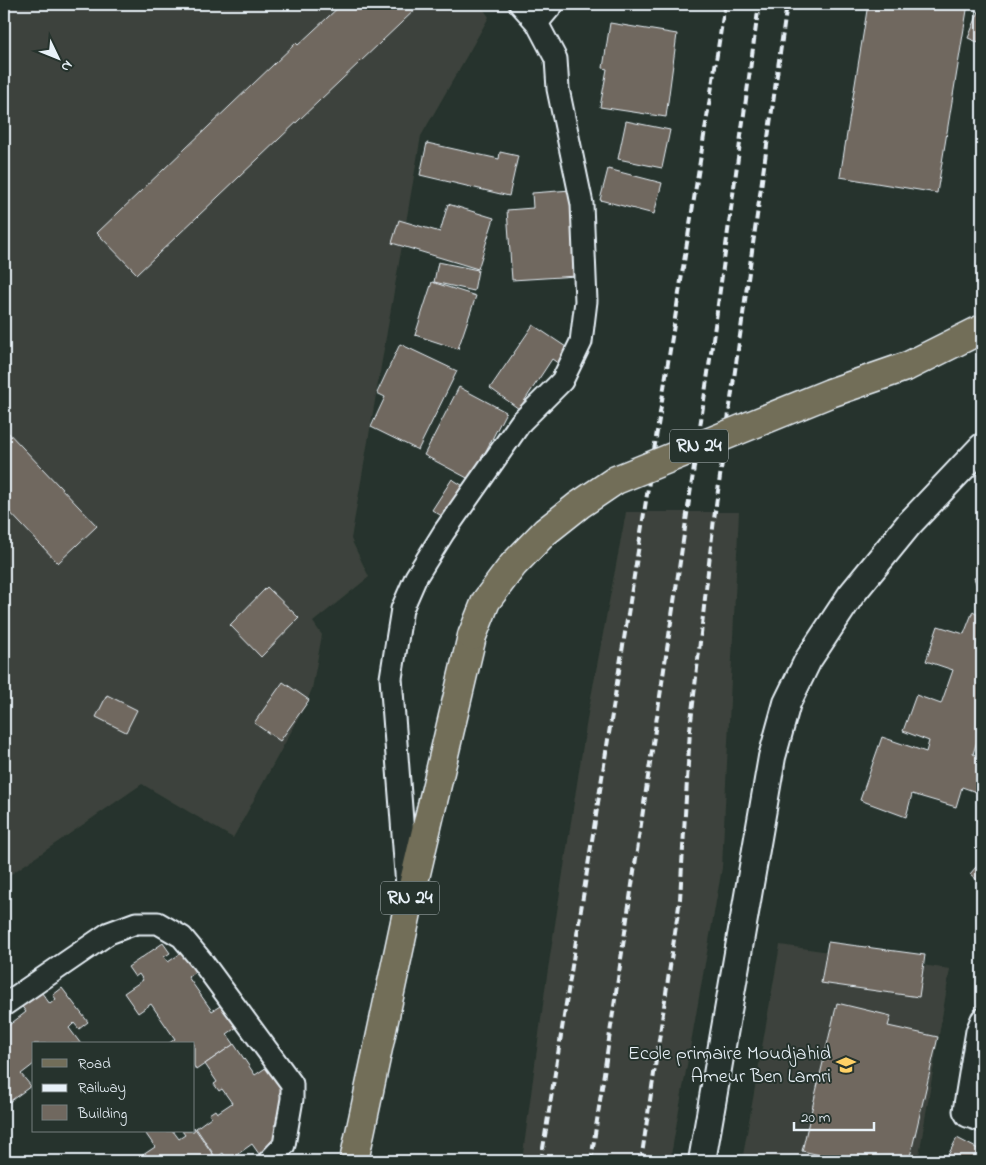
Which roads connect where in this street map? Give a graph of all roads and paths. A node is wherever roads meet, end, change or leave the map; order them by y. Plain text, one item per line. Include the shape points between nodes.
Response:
1 (520, 4) edge
2 (553, 4) edge
3 (537, 23) junction
4 (982, 330) edge
5 (982, 447) edge
6 (409, 903) junction
7 (4, 1005) edge
8 (982, 1019) edge
9 (982, 1120) edge
10 (269, 1161) edge
11 (354, 1161) edge
12 (702, 1161) edge

1 - 3 street
2 - 3 street
3 - 6 street via 556,59 558,89 582,204 586,301 581,342 562,381 521,422 444,532 416,577 402,609 392,678
4 - 6 main road, RN 24, bridge via 908,366 830,393 616,480 545,532 513,565 486,601 472,636
5 - 12 street via 909,524 850,595 808,660 787,703 772,757
6 - 11 main road, RN 24
7 - 10 street via 109,932 136,923 158,923 182,937 292,1084 284,1146
8 - 9 street via 977,1031 964,1111 967,1116

